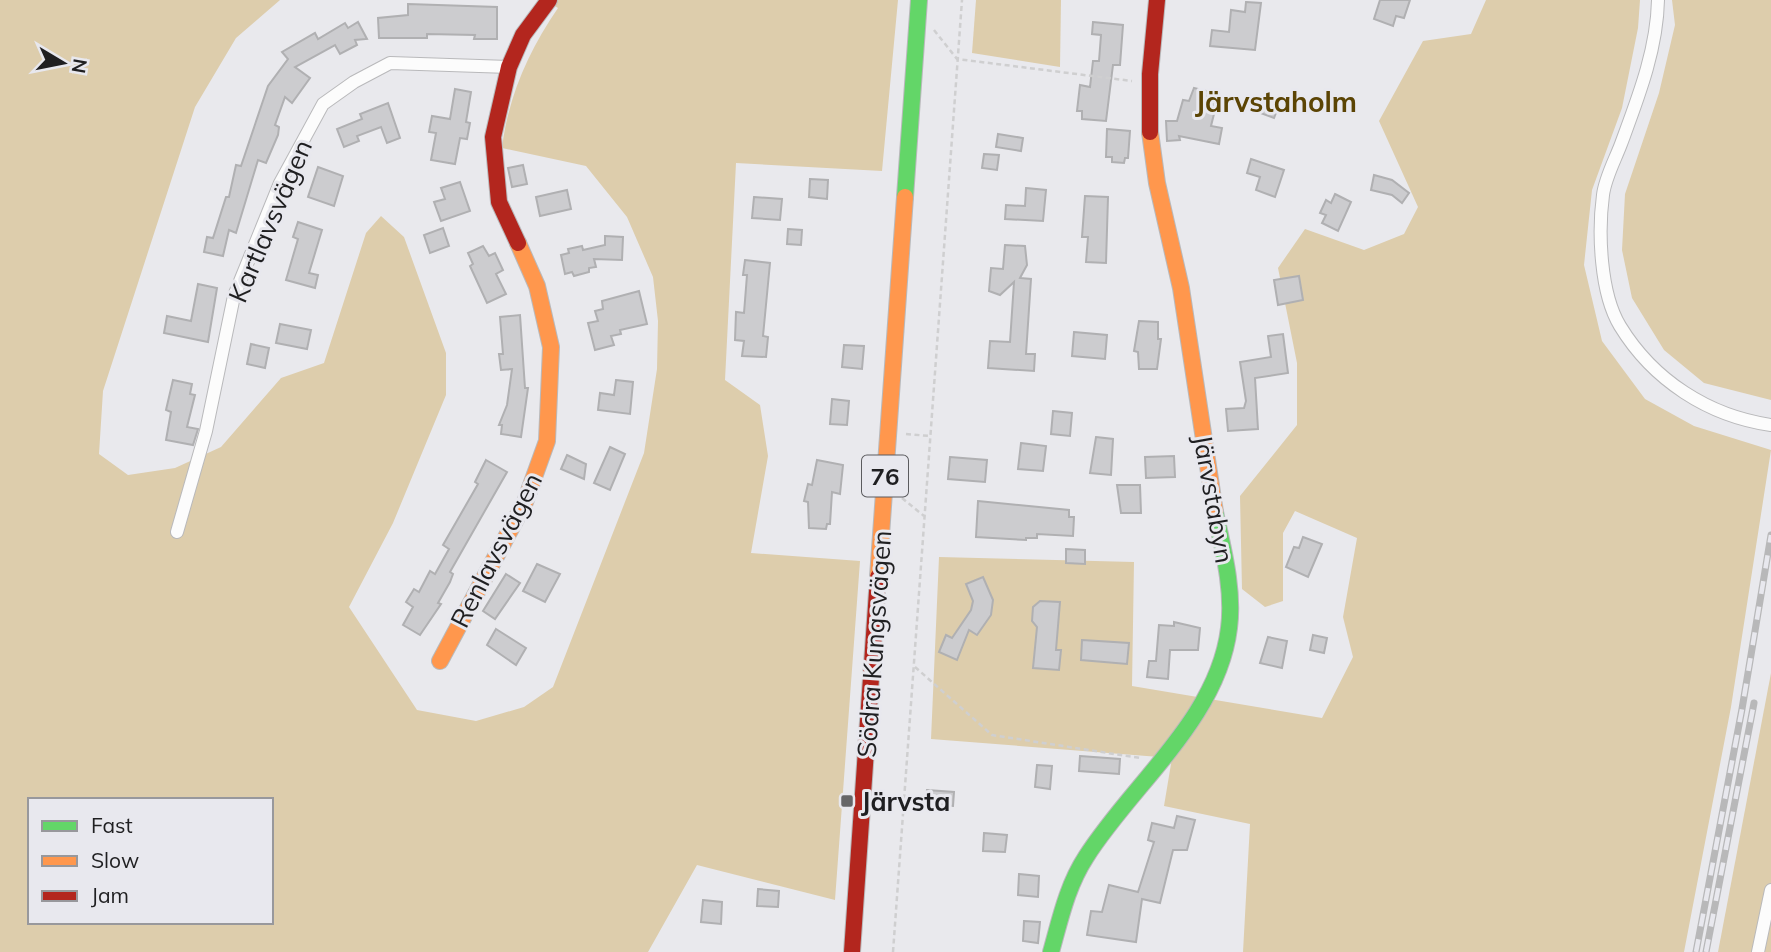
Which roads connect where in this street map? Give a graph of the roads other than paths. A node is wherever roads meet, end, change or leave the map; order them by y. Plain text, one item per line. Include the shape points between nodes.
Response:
1 (549, 0) edge
2 (1157, 0) edge
3 (1658, 0) edge
4 (919, 5) edge
5 (509, 67) junction
6 (1771, 425) edge
7 (177, 532) dead end
8 (440, 661) dead end
9 (1771, 890) edge
10 (852, 952) edge
11 (1051, 952) edge
12 (1758, 952) edge

1 - 5 street, Renlavsvägen via 523,35
2 - 11 street, Järvstabyn via 1150,83 1151,149 1181,287 1207,471 1226,563 1229,628 1219,675 1085,859 1064,901
3 - 6 street via 1643,84 1603,193 1602,269 1619,324 1660,375 1700,404
4 - 10 street, Södra Kungsvägen / 76
5 - 7 street, Kartlavsvägen via 390,63 323,104 280,183 234,296 206,431
5 - 8 street, Renlavsvägen via 493,137 499,202 537,286 551,347 548,440 525,502
9 - 12 street

